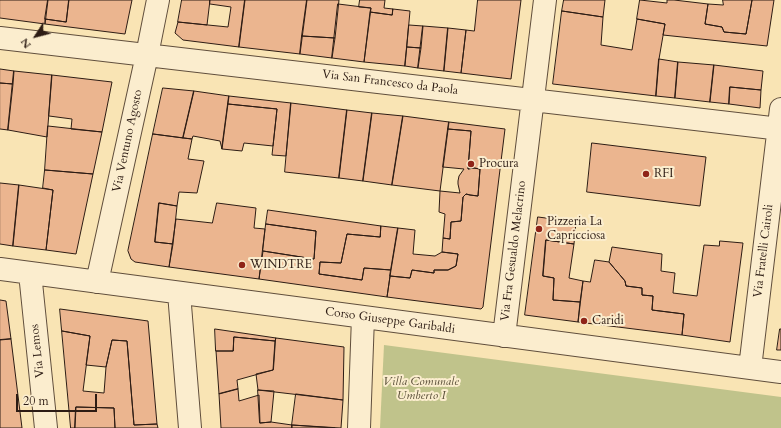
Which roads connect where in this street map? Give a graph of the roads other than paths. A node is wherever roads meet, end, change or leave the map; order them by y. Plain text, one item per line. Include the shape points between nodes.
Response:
1 (158, 0) edge
2 (545, 0) edge
3 (0, 38) edge
4 (147, 55) junction
5 (533, 100) junction
6 (780, 122) edge
7 (0, 269) edge
8 (30, 273) junction
9 (97, 282) junction
10 (179, 293) junction
11 (363, 317) junction
12 (504, 336) junction
13 (750, 368) junction
14 (781, 372) edge
15 (46, 428) edge
16 (190, 428) edge
17 (359, 428) edge

1 - 4 street, Via Ventuno Agosto
2 - 5 street, Via Fra Gesualdo Melacrino
3 - 4 street, Via San Francesco da Paola
4 - 5 street, Via San Francesco da Paola
4 - 9 street, Via Ventuno Agosto
5 - 6 street, Via San Francesco da Paola
5 - 12 street, Via Fra Gesualdo Melacrino
6 - 13 street, Via Fratelli Cairoli
7 - 8 street, Corso Giuseppe Garibaldi
8 - 9 street, Corso Giuseppe Garibaldi
8 - 15 street, Via Lemos
9 - 10 street, Corso Giuseppe Garibaldi
10 - 11 street, Corso Giuseppe Garibaldi
10 - 16 street
11 - 12 street, Corso Giuseppe Garibaldi
11 - 17 street
12 - 13 street, Corso Giuseppe Garibaldi
13 - 14 street, Corso Giuseppe Garibaldi

